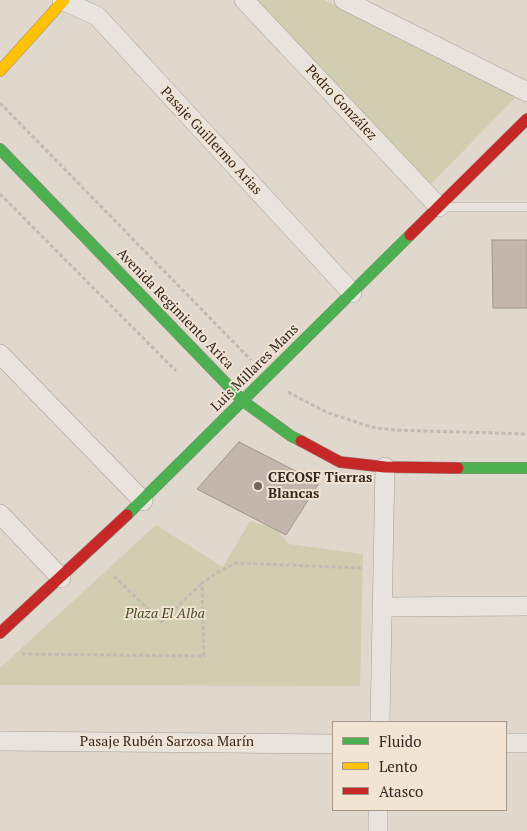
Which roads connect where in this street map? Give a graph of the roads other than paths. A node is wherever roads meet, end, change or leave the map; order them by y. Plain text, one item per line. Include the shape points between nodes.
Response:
1 (63, 0) edge
2 (244, 0) edge
3 (344, 0) edge
4 (0, 71) edge
5 (527, 92) edge
6 (527, 119) edge
7 (0, 149) edge
8 (439, 206) junction
9 (527, 207) edge
10 (352, 293) junction
11 (0, 354) edge
12 (243, 401) junction
13 (385, 467) junction
14 (527, 468) edge
15 (143, 502) junction
16 (0, 514) edge
17 (61, 578) junction
18 (527, 606) edge
19 (382, 607) junction
20 (0, 634) edge
21 (380, 721) edge
22 (0, 741) edge
23 (507, 743) edge
24 (527, 743) edge
25 (332, 744) edge
26 (378, 811) edge
27 (378, 831) edge

1 - 4 street
1 - 10 street, Pasaje Guillermo Arias via 97,16
2 - 8 street, Pedro González
3 - 5 street
6 - 8 street, Luis Millares Mans
7 - 12 street, Avenida Regimiento Arica
8 - 9 lane
8 - 10 street, Luis Millares Mans
10 - 12 street, Luis Millares Mans
11 - 15 street
12 - 13 street, Avenida Regimiento Arica via 291,436 340,462
12 - 15 street, Luis Millares Mans
13 - 14 street, Avenida Regimiento Arica
13 - 19 street
15 - 17 street, Luis Millares Mans
16 - 17 street
17 - 20 street, Luis Millares Mans
18 - 19 street
19 - 21 street
22 - 25 street, Pasaje Rubén Sarzosa Marín
23 - 24 street
26 - 27 street

